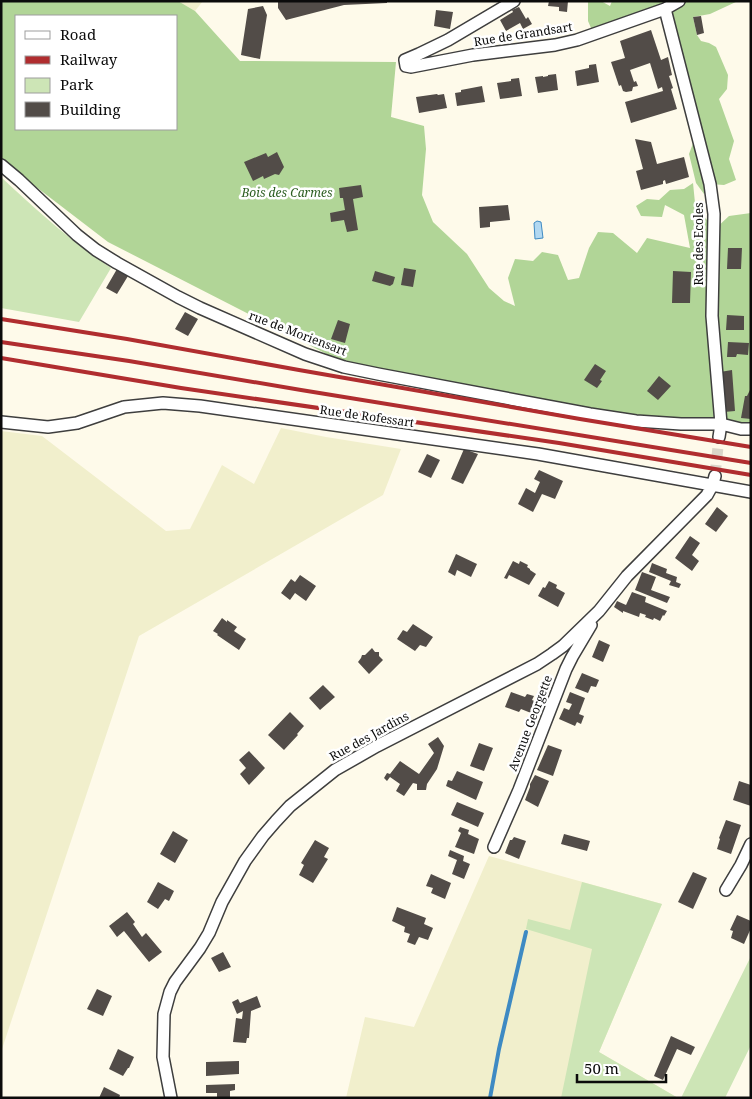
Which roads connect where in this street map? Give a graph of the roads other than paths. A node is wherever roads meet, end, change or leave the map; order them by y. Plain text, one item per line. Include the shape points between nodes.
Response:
1 (514, 1) edge
2 (679, 1) edge
3 (665, 9) junction
4 (1, 166) edge
5 (1, 422) edge
6 (721, 424) junction
7 (751, 430) edge
8 (718, 437) tunnel mouth
9 (714, 480) junction
10 (751, 492) edge
11 (599, 611) junction
12 (751, 844) edge
13 (494, 847) dead end
14 (726, 890) dead end
15 (171, 1098) edge

1 - 3 street, Rue de Grandsart via 448,40 405,60 406,66 555,45
2 - 3 street, Rue de Grandsart
3 - 6 street, Rue des Ecoles via 710,184 714,214 712,316
4 - 6 street, rue de Moriensart via 77,236 117,263 200,308 306,354 344,367 608,417
5 - 9 street, Rue de Rofessart via 48,427 77,423 124,407 200,406
6 - 7 street, rue de Moriensart
6 - 8 street, Rue des Ecoles
9 - 10 street, Rue de Rofessart via 728,488
9 - 11 street, Rue des Jardins via 707,496 637,566
11 - 13 street, Avenue Georgette via 566,669
11 - 15 street, Rue des Jardins via 563,646 537,664 335,770 276,820 245,860 209,933 170,992 164,1014 164,1057
12 - 14 street

